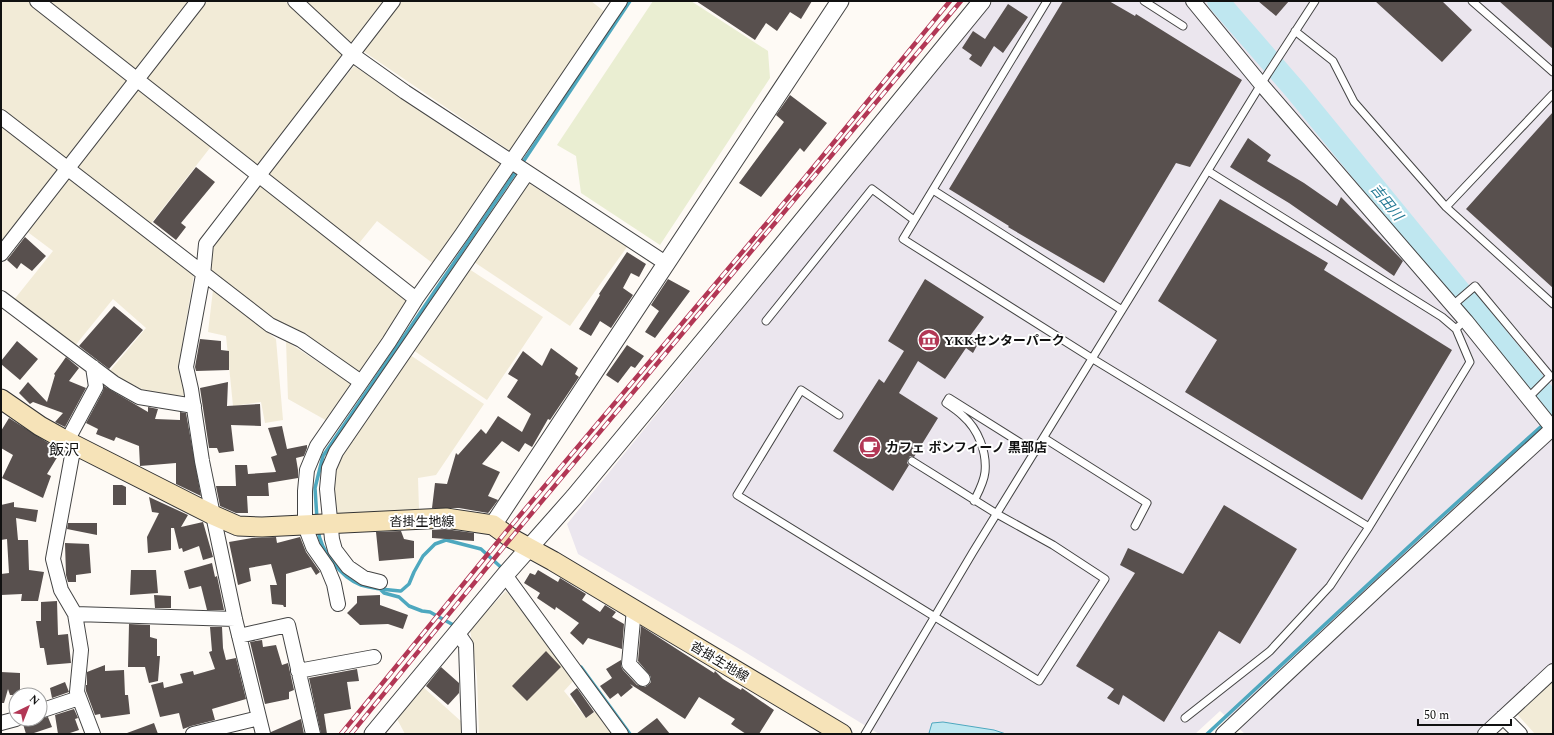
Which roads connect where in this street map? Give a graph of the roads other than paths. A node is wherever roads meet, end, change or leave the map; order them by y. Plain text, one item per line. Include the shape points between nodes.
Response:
1 (37, 1) edge
2 (198, 1) edge
3 (295, 1) edge
4 (393, 1) edge
5 (620, 1) edge
6 (840, 1) edge
7 (982, 1) edge
8 (1048, 1) edge
9 (1144, 1) edge
10 (1193, 1) edge
11 (1315, 1) edge
12 (1472, 1) edge
13 (1184, 26) dead end
14 (1295, 31) junction
15 (353, 55) junction
16 (1553, 72) edge
17 (137, 79) junction
18 (1262, 83) junction
19 (1553, 94) edge
20 (1, 117) edge
21 (510, 161) junction
22 (67, 169) junction
23 (1208, 171) junction
24 (527, 172) junction
25 (260, 175) junction
26 (932, 190) junction
27 (1446, 207) junction
28 (914, 220) junction
29 (1, 254) edge
30 (667, 264) junction
31 (203, 274) junction
32 (1, 298) edge
33 (416, 299) junction
34 (1553, 304) edge
35 (1453, 305) junction
36 (1122, 310) junction
37 (766, 321) dead end
38 (1461, 325) junction
39 (1093, 359) junction
40 (93, 367) junction
41 (1551, 378) edge
42 (361, 382) junction
43 (1528, 398) junction
44 (1, 399) edge
45 (194, 406) junction
46 (839, 415) dead end
47 (1553, 428) edge
48 (1044, 438) junction
49 (71, 443) junction
50 (1035, 452) junction
51 (912, 461) dead end
52 (974, 500) junction
53 (997, 514) junction
54 (213, 516) junction
55 (319, 525) junction
56 (493, 526) junction
57 (1135, 526) dead end
58 (1369, 527) junction
59 (530, 548) junction
60 (505, 575) junction
61 (380, 582) dead end
62 (338, 604) dead end
63 (634, 610) junction
64 (75, 614) junction
65 (935, 617) junction
66 (235, 619) junction
67 (457, 632) junction
68 (239, 636) junction
69 (374, 657) dead end
70 (298, 671) junction
71 (1553, 671) edge
72 (643, 679) dead end
73 (79, 698) junction
74 (48, 708) edge
75 (1503, 717) junction
76 (259, 718) junction
77 (1185, 718) dead end
78 (1228, 733) edge
79 (93, 734) edge
80 (193, 734) edge
81 (263, 734) edge
82 (313, 734) edge
83 (373, 734) edge
84 (469, 734) edge
85 (621, 734) edge
86 (842, 734) edge
87 (865, 734) edge
88 (1485, 734) edge
89 (1520, 734) edge

1 - 17 street
2 - 17 street
3 - 15 street
4 - 15 street
5 - 21 street
6 - 30 street
7 - 59 street
8 - 26 lane
9 - 13 lane
10 - 18 street
11 - 14 lane
12 - 16 lane
14 - 18 lane
14 - 27 lane via 1333,61 1354,102
15 - 21 street
15 - 25 street
17 - 22 street
17 - 25 street
18 - 23 lane
18 - 35 street
19 - 27 lane
20 - 22 street
21 - 24 street
21 - 33 street
22 - 29 street
22 - 31 street
23 - 36 lane
23 - 38 lane via 1442,318
24 - 30 street
24 - 55 street via 336,452 329,468
25 - 31 street via 206,244
25 - 33 street
26 - 28 lane
26 - 36 lane
27 - 34 lane
28 - 37 lane via 872,189
28 - 39 lane via 903,239
30 - 56 street
31 - 42 street via 270,325 301,340
31 - 45 street via 186,367
32 - 40 street
33 - 42 street
35 - 38 street
35 - 41 lane via 1475,286
36 - 39 lane
38 - 43 street
38 - 58 lane via 1470,362
39 - 48 lane
39 - 58 lane
40 - 45 street via 139,397
40 - 49 street via 96,387
41 - 43 lane
42 - 55 street via 318,446 307,470 305,492
43 - 47 street
44 - 49 main road, 沓掛生地線 via 40,426
45 - 54 street
46 - 65 lane via 801,390 737,495
47 - 78 street via 1382,585
48 - 50 lane
48 - 57 lane via 1147,503
49 - 54 main road, 沓掛生地線
49 - 64 street via 53,559 61,590
50 - 52 lane via 949,398 946,403 964,417 975,430 983,449 985,472 982,486
50 - 53 lane
51 - 52 lane
52 - 53 lane
53 - 65 lane
53 - 65 lane via 1053,545 1105,579 1038,681
54 - 55 main road, 沓掛生地線 via 238,526 262,528
54 - 66 street
55 - 56 main road, 沓掛生地線 via 446,518
55 - 61 street via 332,539 335,550 348,567 364,578
55 - 62 street via 313,547 327,567
56 - 59 main road, 沓掛生地線
58 - 77 lane via 1330,586 1270,651
59 - 60 street
59 - 63 main road, 沓掛生地線
60 - 67 street
60 - 85 street
63 - 72 street via 629,664
63 - 86 main road, 沓掛生地線
64 - 66 street
64 - 73 street via 81,650 77,692
65 - 87 lane
66 - 68 street
67 - 83 street
67 - 84 street via 466,646
68 - 70 street via 288,625
68 - 76 street
69 - 70 street
70 - 82 street
71 - 75 street
73 - 74 street
73 - 79 street
75 - 88 street
75 - 89 street
76 - 80 street
76 - 81 street

